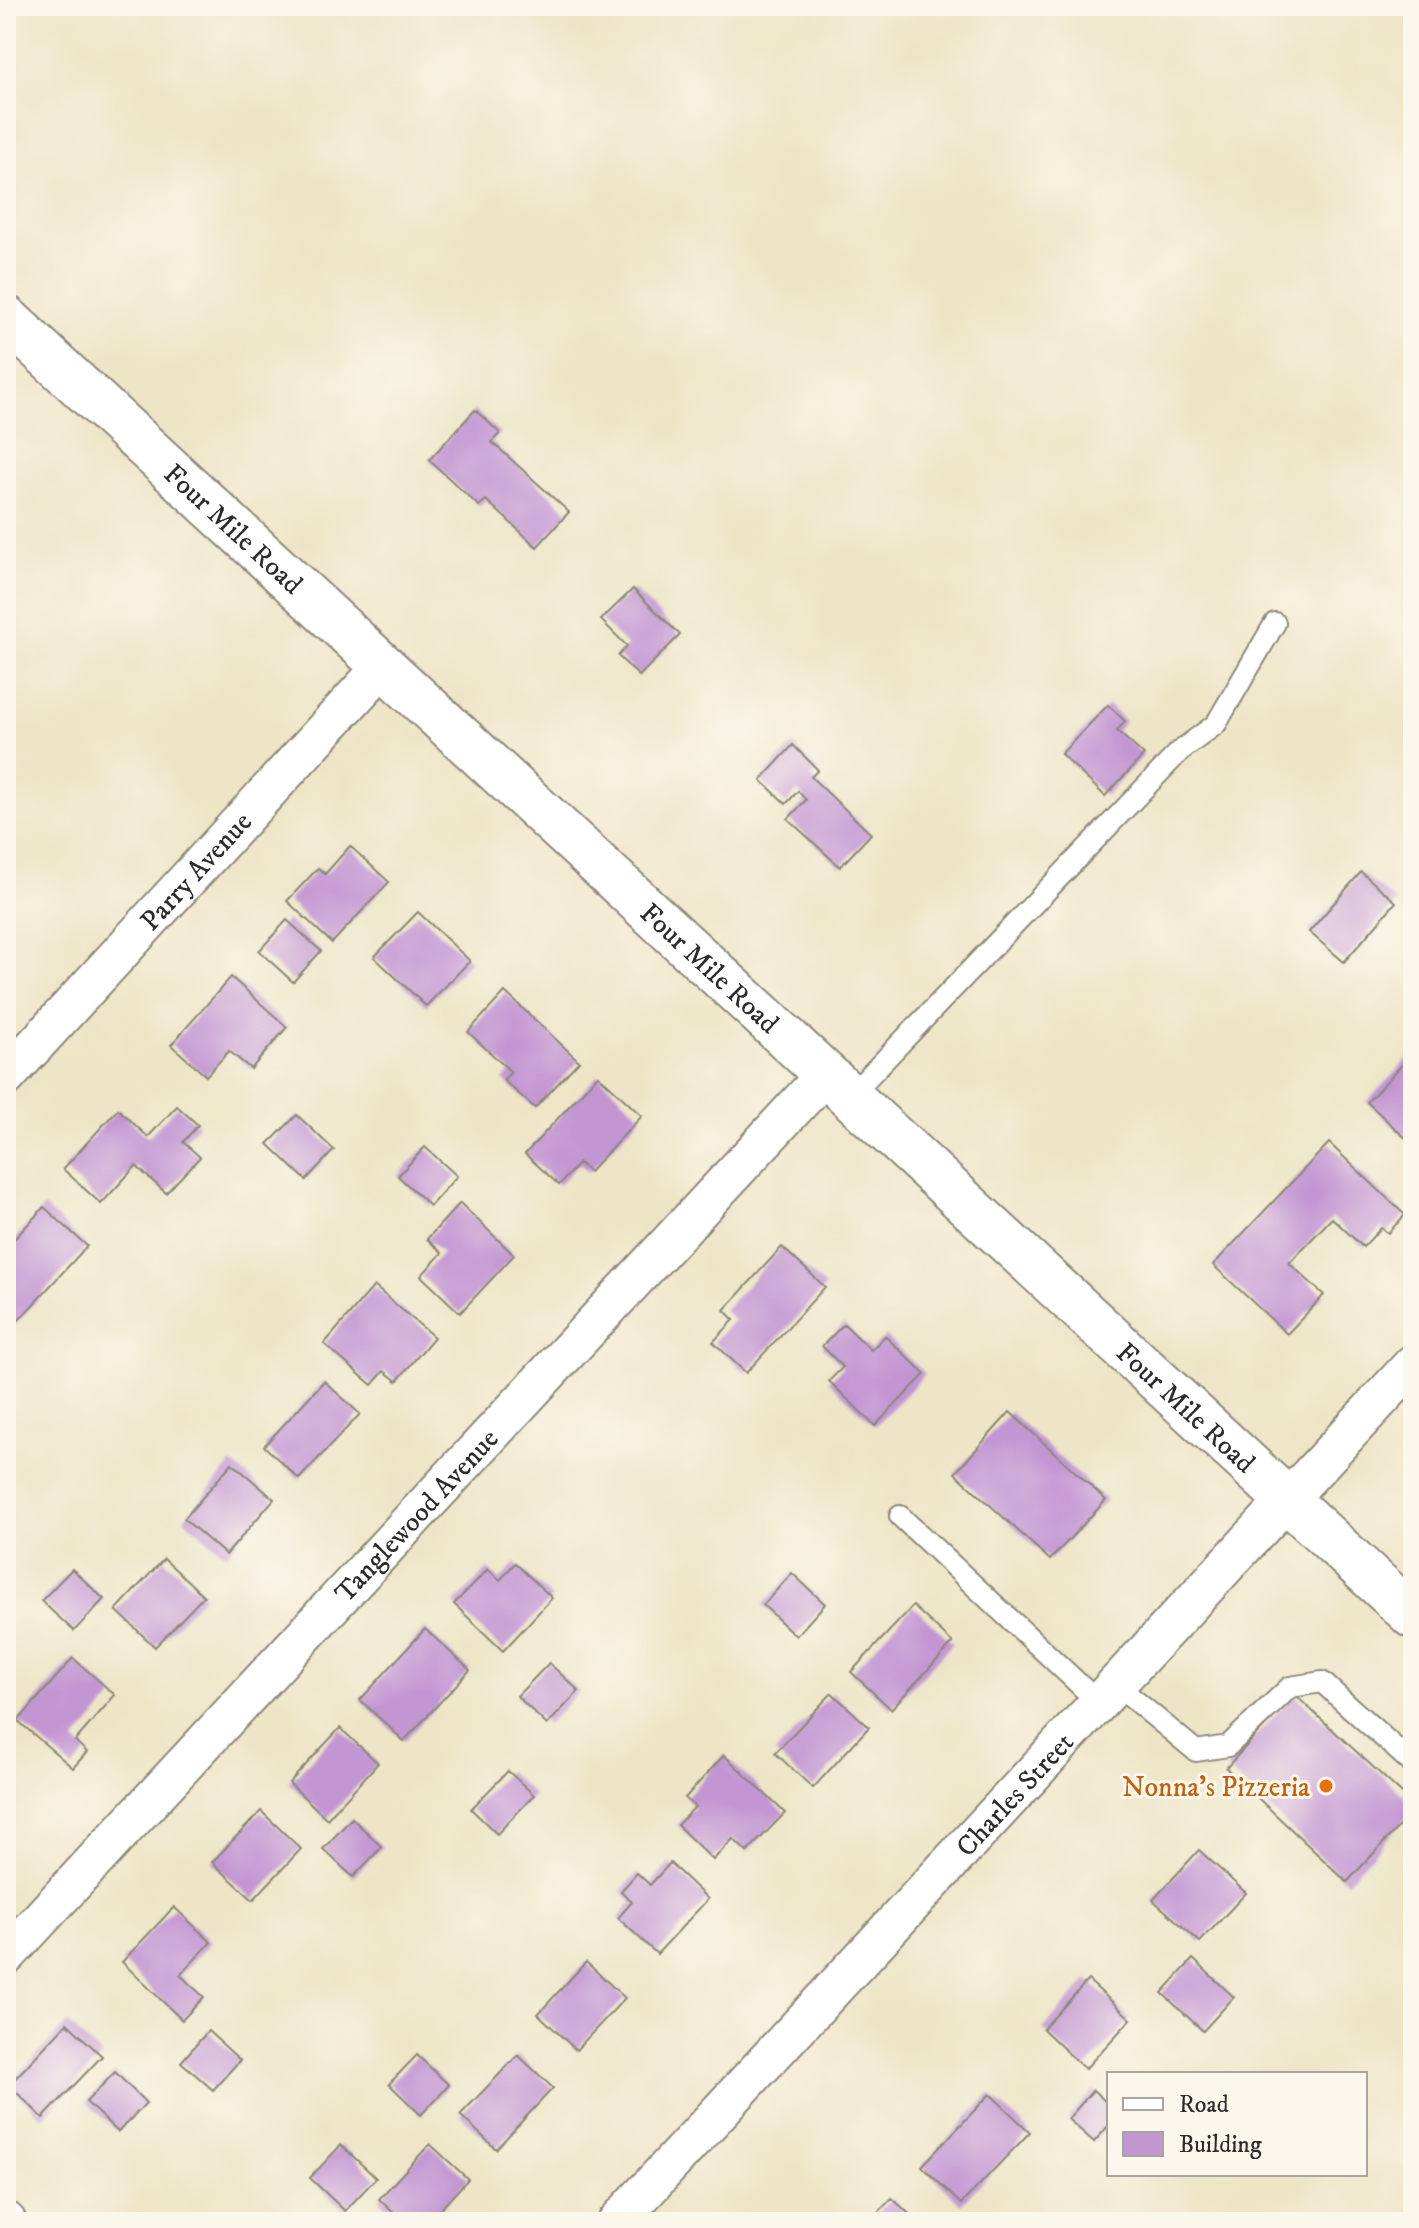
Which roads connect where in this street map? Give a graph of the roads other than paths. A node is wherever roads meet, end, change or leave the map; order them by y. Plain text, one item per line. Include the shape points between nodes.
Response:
1 (6, 318) edge
2 (1275, 623) dead end
3 (384, 665) junction
4 (6, 1077) edge
5 (837, 1086) junction
6 (1413, 1364) edge
7 (1286, 1500) junction
8 (900, 1516) dead end
9 (1413, 1616) edge
10 (1106, 1693) junction
11 (1413, 1764) edge
12 (6, 1956) edge
13 (617, 2222) edge

1 - 3 main road, Four Mile Road
2 - 5 lane via 1216,724 1180,751 997,945
3 - 4 street, Parry Avenue
3 - 5 main road, Four Mile Road
5 - 7 main road, Four Mile Road
5 - 12 street, Tanglewood Avenue
6 - 7 street, Charles Street
7 - 9 main road, Four Mile Road
7 - 10 street, Charles Street
8 - 10 lane
10 - 11 lane via 1196,1751 1228,1746 1290,1687 1322,1682
10 - 13 street, Charles Street

